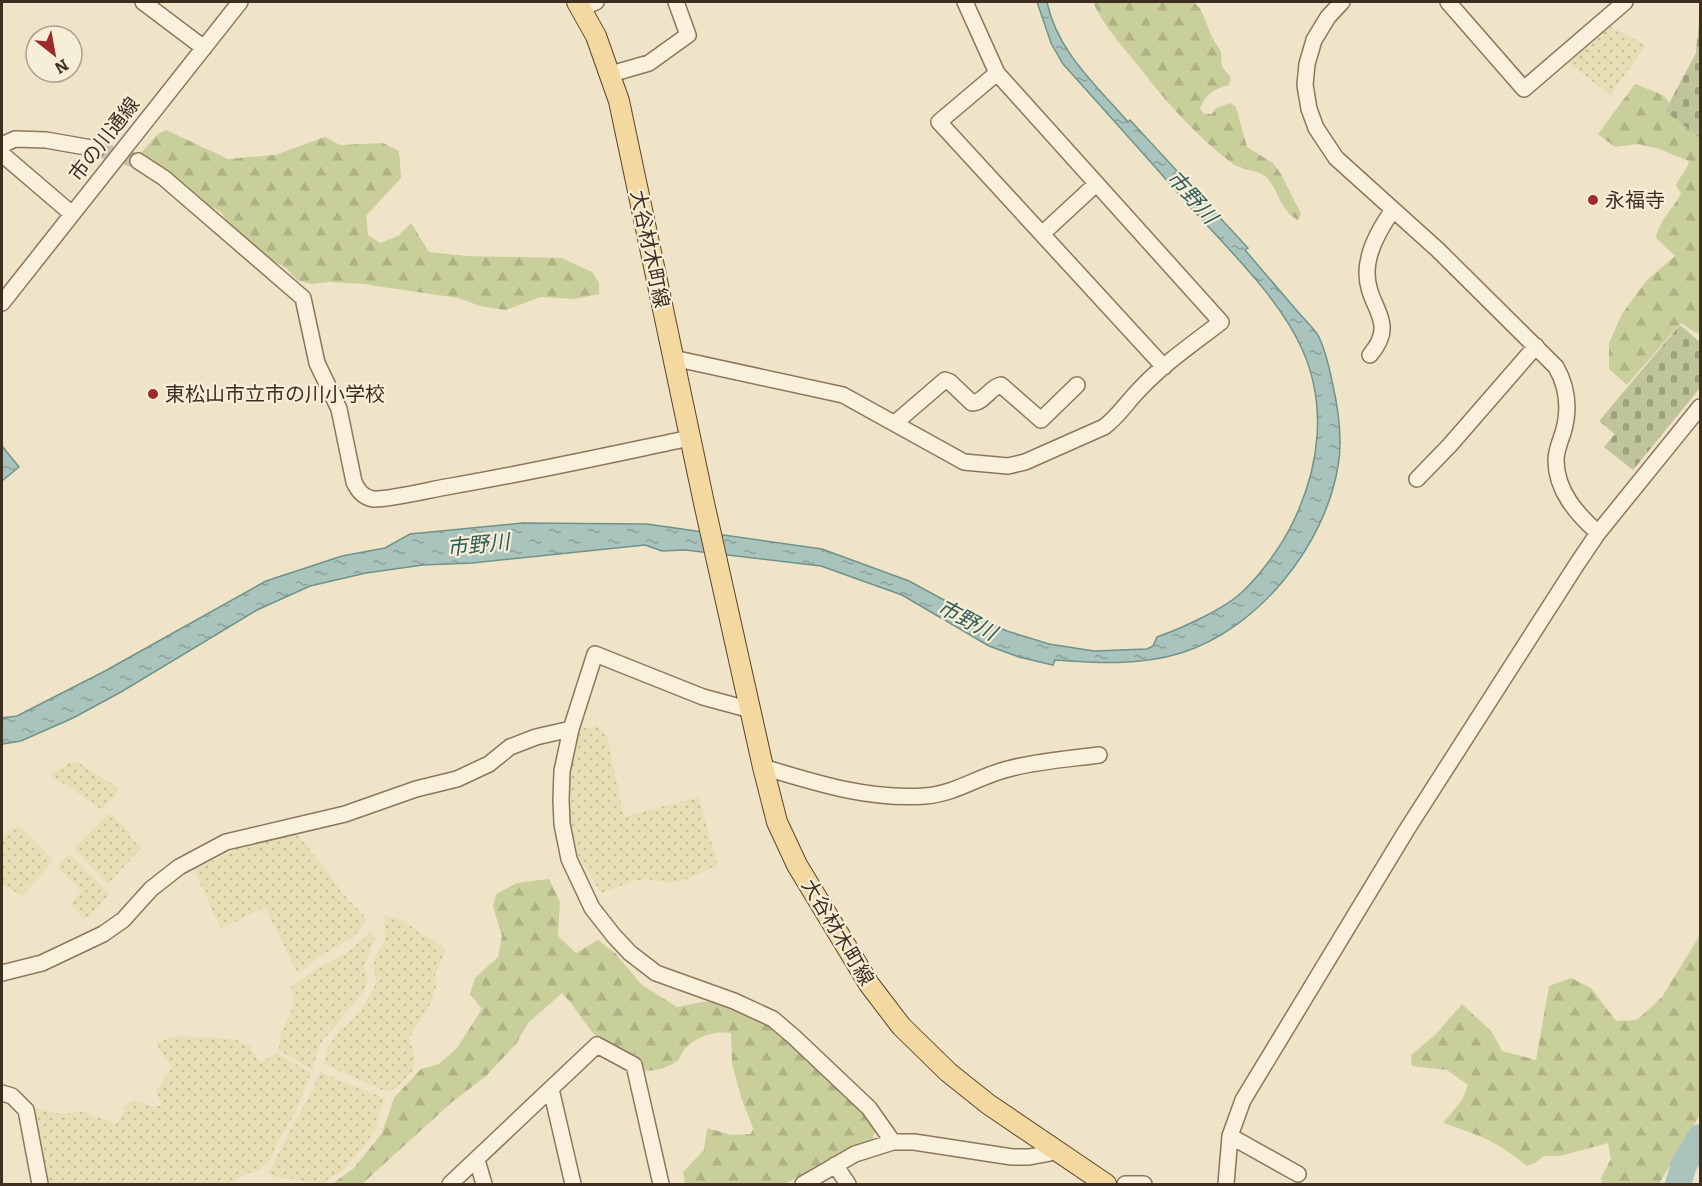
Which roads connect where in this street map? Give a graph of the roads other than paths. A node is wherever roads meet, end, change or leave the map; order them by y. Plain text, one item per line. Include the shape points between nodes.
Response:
1 (143, 2) edge
2 (240, 2) edge
3 (676, 2) edge
4 (966, 2) edge
5 (1342, 2) edge
6 (1448, 2) edge
7 (1625, 2) edge
8 (585, 4) edge
9 (204, 48) junction
10 (997, 73) junction
11 (611, 74) junction
12 (2, 145) edge
13 (97, 149) tunnel mouth
14 (2, 154) edge
15 (138, 160) tunnel mouth
16 (1096, 184) junction
17 (1393, 210) junction
18 (72, 214) junction
19 (1042, 234) junction
20 (2, 303) edge
21 (1536, 346) junction
22 (1370, 355) dead end
23 (673, 358) junction
24 (1164, 367) junction
25 (1077, 386) dead end
26 (1701, 407) edge
27 (895, 423) junction
28 (690, 438) junction
29 (1417, 479) dead end
30 (1598, 533) junction
31 (751, 710) junction
32 (571, 729) junction
33 (1099, 755) dead end
34 (763, 767) junction
35 (2, 973) edge
36 (551, 1089) junction
37 (2, 1093) edge
38 (1230, 1136) junction
39 (893, 1142) junction
40 (1056, 1152) junction
41 (477, 1160) junction
42 (835, 1165) junction
43 (1298, 1174) dead end
44 (40, 1185) edge
45 (450, 1185) edge
46 (484, 1185) edge
47 (573, 1185) edge
48 (661, 1185) edge
49 (802, 1185) edge
50 (848, 1185) edge
51 (1106, 1185) edge
52 (1125, 1185) edge
53 (1144, 1185) edge
54 (1226, 1185) edge

1 - 9 street
2 - 9 street, 市の川通線
3 - 11 street via 688,35 649,63
4 - 10 street
5 - 17 street via 1314,40 1305,85 1309,109 1316,128 1336,158
6 - 7 street via 1524,89
8 - 11 main road, 大谷材木町線
9 - 18 street, 市の川通線
10 - 16 street
10 - 19 street via 939,122
11 - 23 main road, 大谷材木町線
12 - 13 street via 15,139 46,140
14 - 18 street
15 - 28 street via 303,298 317,363 339,409 358,492 381,498
16 - 19 street
16 - 24 street via 1221,322
17 - 21 street
17 - 22 street via 1376,236 1367,273 1382,324 1382,335
18 - 20 street, 市の川通線
19 - 24 street
21 - 29 street
21 - 30 street via 1556,367 1566,391 1566,423 1556,458 1559,482 1569,503
23 - 27 street via 843,395
23 - 28 main road, 大谷材木町線
24 - 27 street via 1104,427 1008,466 964,462
25 - 27 street via 1041,420 1001,385 972,403 945,380
26 - 30 street
28 - 31 main road, 大谷材木町線
30 - 38 street via 1365,898 1243,1100
31 - 32 street via 704,697 595,654
31 - 34 main road, 大谷材木町線
32 - 35 street via 536,736 510,747 489,764 457,779 345,814 226,842 179,867 103,934 42,963
32 - 39 street via 562,771 561,824 569,859 592,908 614,936 656,973 772,1018 869,1108
33 - 34 street via 1005,770 956,790 926,796 865,794
34 - 40 main road, 大谷材木町線 via 777,822 797,865 869,984 901,1026 948,1072
36 - 41 street
36 - 47 street
36 - 48 street via 597,1045 634,1065
37 - 44 street via 12,1096 26,1110
38 - 43 street
38 - 54 street
39 - 40 street via 1012,1157
39 - 42 street
40 - 51 main road, 大谷材木町線
41 - 45 street
41 - 46 street
42 - 49 street
42 - 50 street
52 - 53 street

